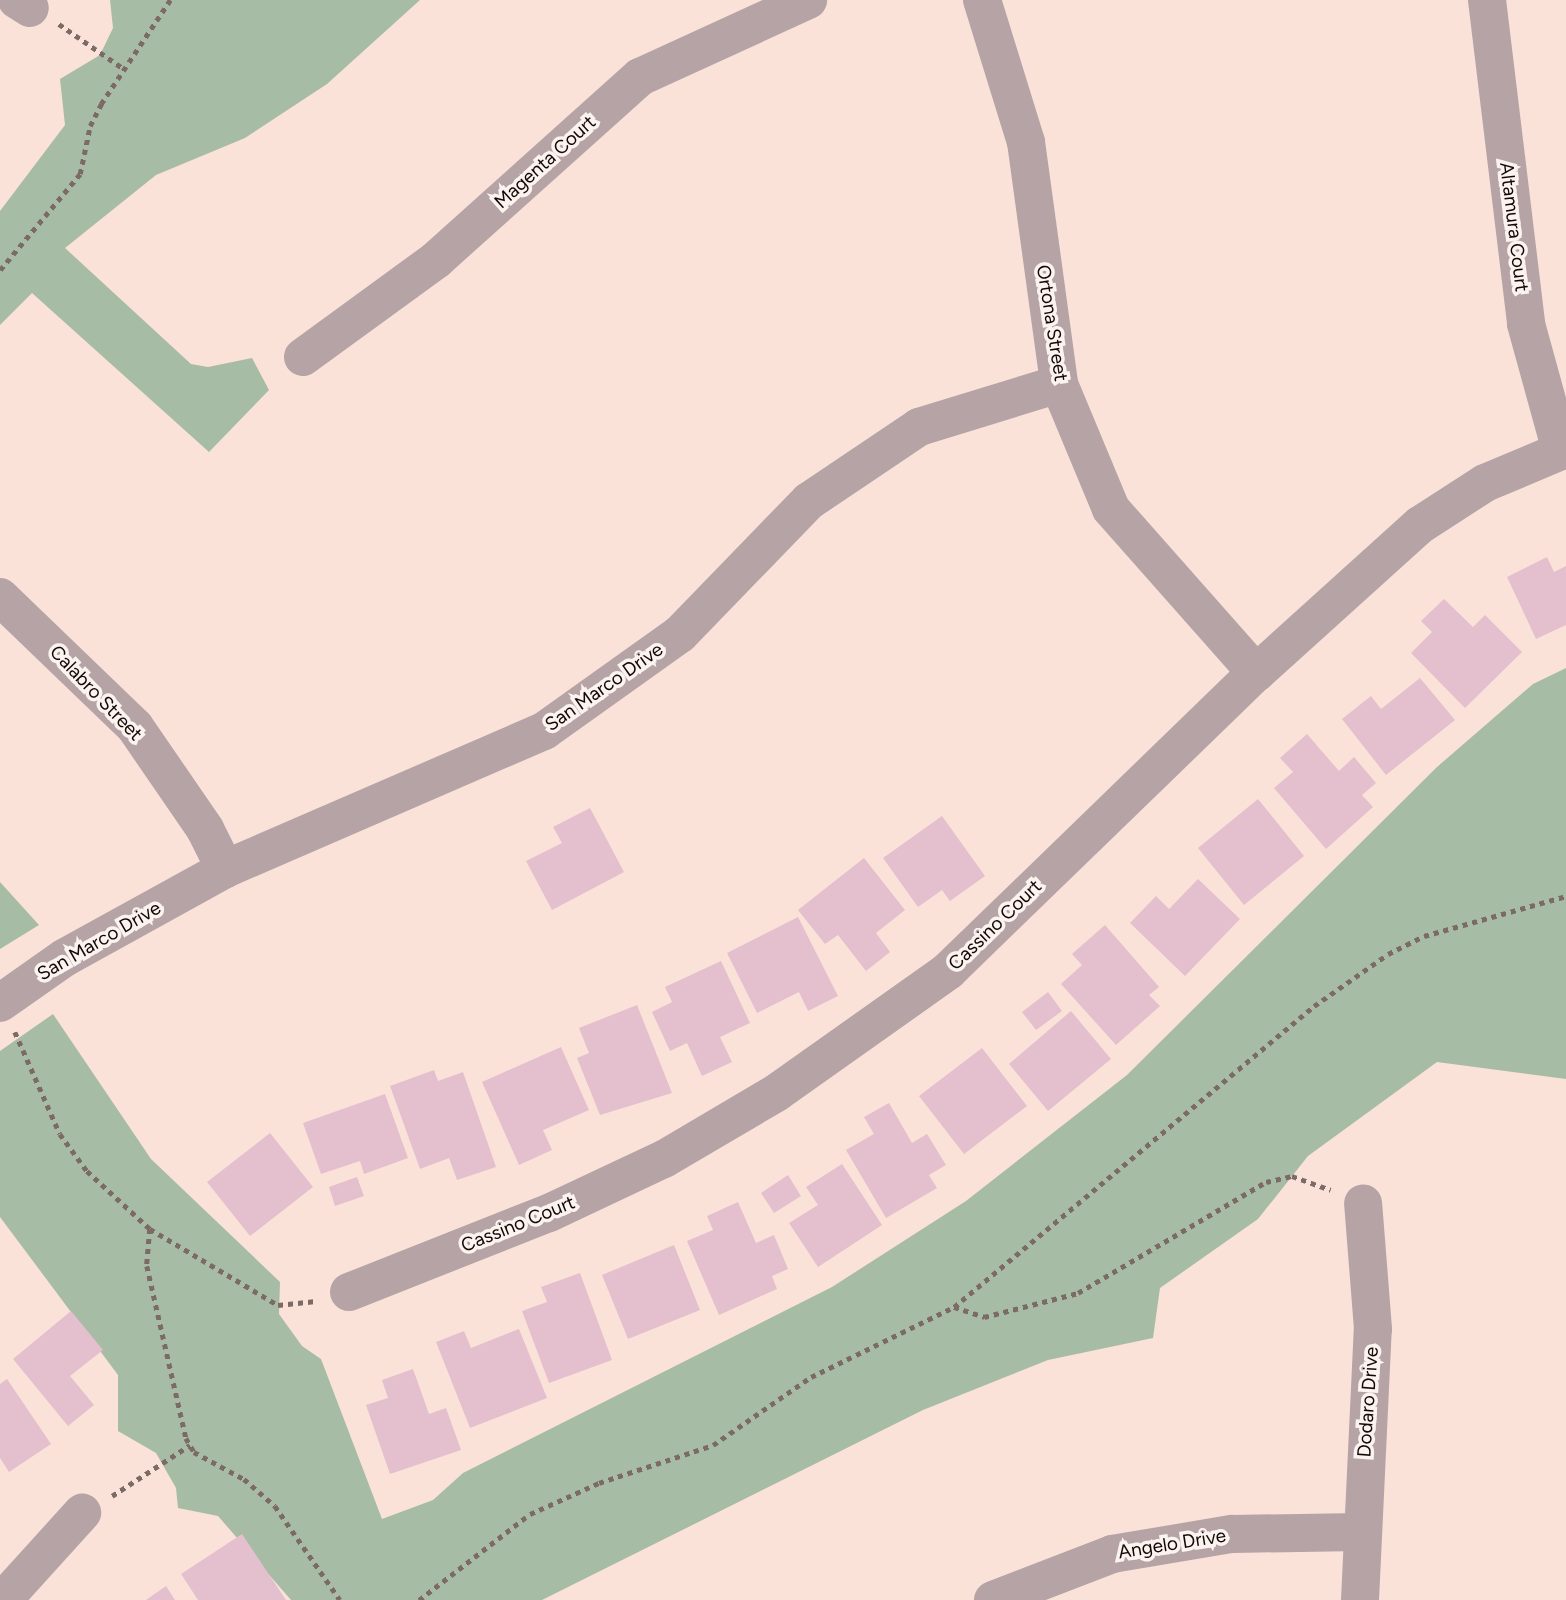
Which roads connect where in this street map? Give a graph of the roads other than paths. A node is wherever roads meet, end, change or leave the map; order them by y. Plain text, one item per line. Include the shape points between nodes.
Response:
1 (808, 0) edge
2 (982, 0) edge
3 (1487, 0) edge
4 (303, 357) dead end
5 (1059, 384) junction
6 (1564, 450) edge
7 (0, 597) edge
8 (1256, 673) junction
9 (225, 869) junction
10 (6, 1015) edge
11 (1363, 1203) road end
12 (349, 1292) road end
13 (82, 1513) road end
14 (1360, 1532) junction
15 (3, 1600) edge
16 (993, 1600) edge
17 (1360, 1600) edge

1 - 4 street, Magenta Court via 640,77 436,260
2 - 5 street, Ortona Street via 1026,142
3 - 6 street, Altamura Court via 1526,324
5 - 8 street, Ortona Street via 1111,509
5 - 9 street, San Marco Drive via 919,427 809,500 680,634 544,731
6 - 8 street, Cassino Court via 1485,483 1420,524
7 - 9 street, Calabro Street via 135,727 205,829
8 - 12 street, Cassino Court via 948,971 776,1093 641,1170
9 - 10 street, San Marco Drive via 64,958
11 - 14 street, Dodaro Drive via 1373,1329
13 - 15 street
14 - 16 street, Angelo Drive via 1232,1534 1112,1554
14 - 17 street, Dodaro Drive

